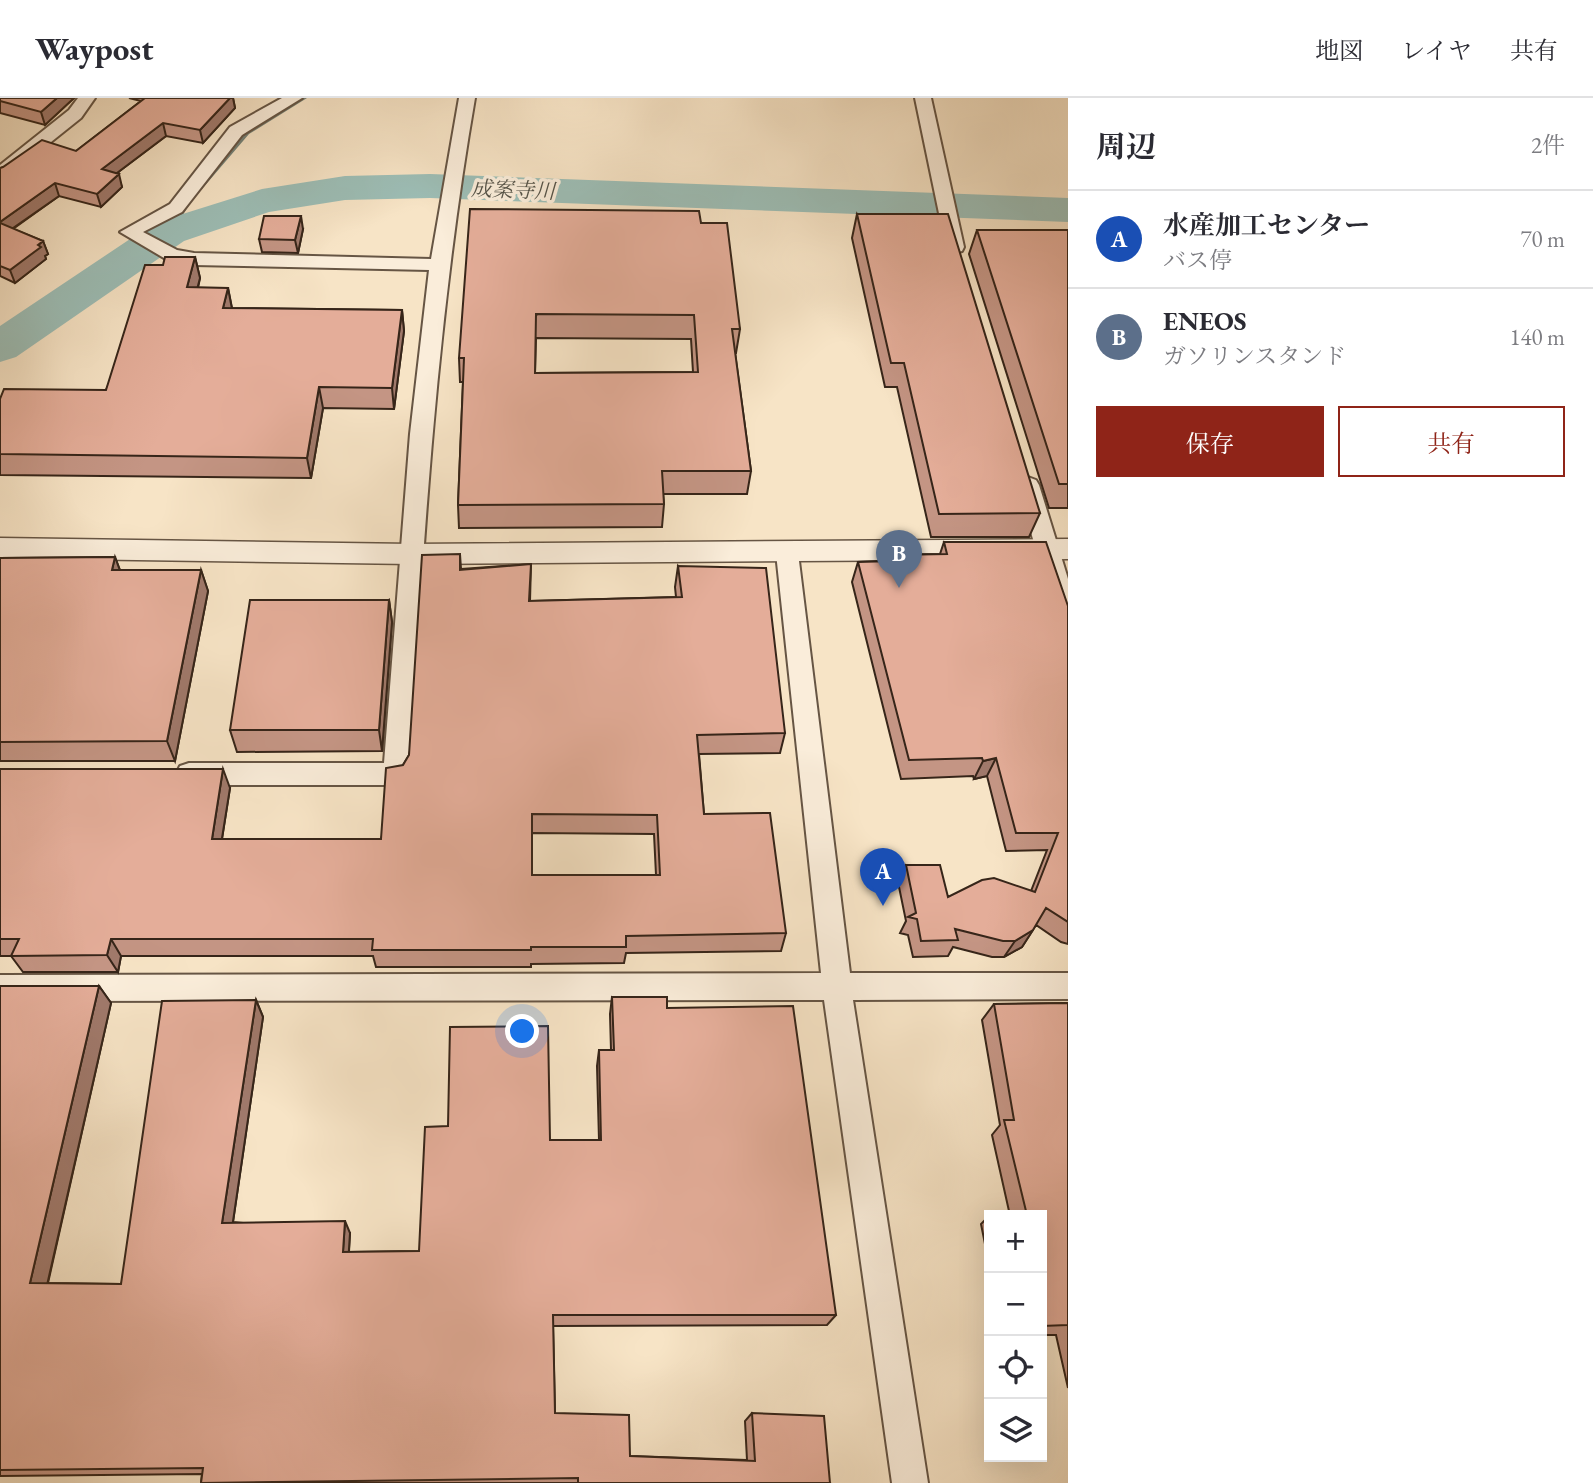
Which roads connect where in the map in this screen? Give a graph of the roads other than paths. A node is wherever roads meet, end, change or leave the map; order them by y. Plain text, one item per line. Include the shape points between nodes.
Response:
1 (87, 98) edge
2 (294, 98) edge
3 (467, 98) edge
4 (923, 98) edge
5 (0, 174) edge
6 (438, 264) junction
7 (963, 273) edge
8 (1023, 470) edge
9 (0, 548) edge
10 (1058, 549) edge
11 (787, 553) junction
12 (412, 554) junction
13 (1068, 617) edge
14 (164, 775) edge
15 (1068, 986) edge
16 (837, 987) junction
17 (0, 988) edge
18 (910, 1483) edge

1 - 5 street via 75,114
2 - 6 street via 236,131 176,208 130,232 171,254 194,259
3 - 6 street
4 - 7 street via 947,220
6 - 12 street
8 - 10 street
9 - 12 street
10 - 11 street
10 - 13 street
11 - 12 street
11 - 16 street
12 - 14 street via 396,774
15 - 16 street
16 - 17 street
16 - 18 street

